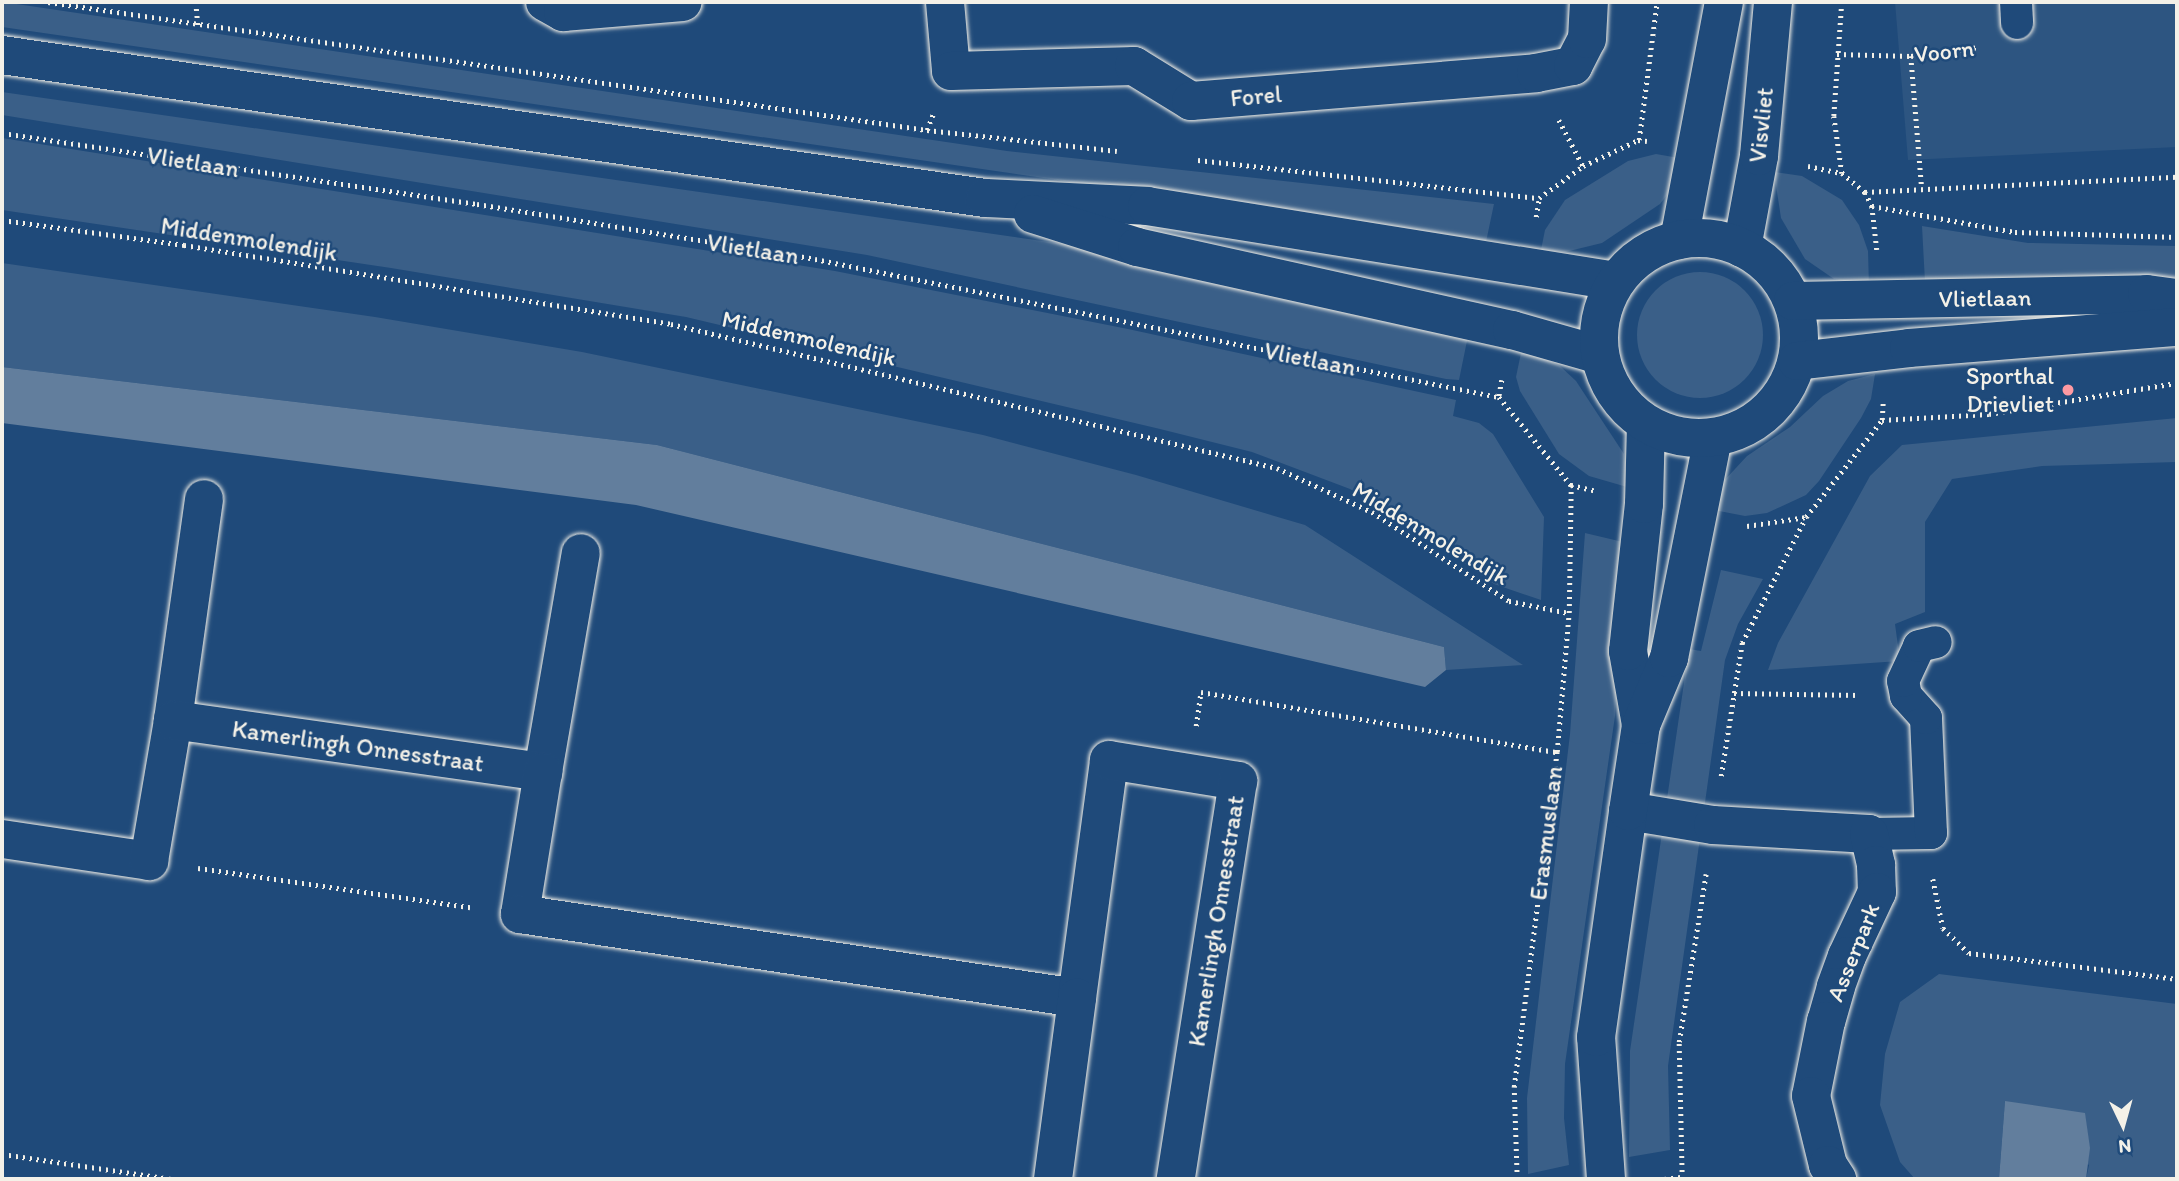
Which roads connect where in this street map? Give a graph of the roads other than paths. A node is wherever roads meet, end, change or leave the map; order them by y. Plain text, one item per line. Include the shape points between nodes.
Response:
1 (545, 2) edge
2 (683, 2) edge
3 (945, 2) edge
4 (1589, 2) edge
5 (1724, 2) edge
6 (1773, 2) edge
7 (2, 55) edge
8 (985, 198) junction
9 (1679, 240) junction
10 (1742, 248) junction
11 (1616, 281) junction
12 (2177, 298) edge
13 (1793, 301) junction
14 (2177, 327) edge
15 (1600, 355) junction
16 (1797, 361) junction
17 (1646, 424) junction
18 (1713, 438) junction
19 (204, 499) dead end
20 (581, 553) dead end
21 (1936, 642) dead end
22 (173, 720) junction
23 (1641, 725) junction
24 (543, 772) junction
25 (1628, 811) junction
26 (1869, 834) junction
27 (2, 839) edge
28 (1077, 998) junction
29 (1053, 1179) edge
30 (1175, 1179) edge
31 (1606, 1179) edge
32 (1837, 1179) edge

1 - 2 street via 563,12
3 - 4 street, Forel via 951,71 1134,66 1191,101 1536,73 1573,66 1587,39
5 - 9 street
6 - 10 street, Visvliet via 1759,156
7 - 8 street
8 - 11 street via 1147,206
8 - 15 street via 1137,247 1512,330
9 - 10 street via 1701,238
9 - 11 street via 1655,248
10 - 13 street via 1772,270
11 - 15 street via 1599,329
12 - 13 street, Vlietlaan via 2147,294
13 - 16 street via 1800,341
14 - 16 street, Vlietlaan
15 - 17 street via 1616,395
16 - 18 street via 1780,397 1767,412 1751,425
17 - 18 street via 1690,438
17 - 23 street via 1644,503 1628,651
18 - 23 street via 1669,658
19 - 22 street
20 - 24 street
21 - 26 lane via 1919,646 1903,681 1906,696 1926,718 1931,833
22 - 24 street, Kamerlingh Onnesstraat
22 - 27 street via 149,861
23 - 25 street
24 - 28 street via 520,914
25 - 26 street via 1713,825
25 - 31 street via 1596,1037
26 - 32 street, Asserpark via 1877,892 1833,998 1811,1096 1828,1165
28 - 29 street, Kamerlingh Onnesstraat
28 - 30 street, Kamerlingh Onnesstraat via 1109,760 1238,781

